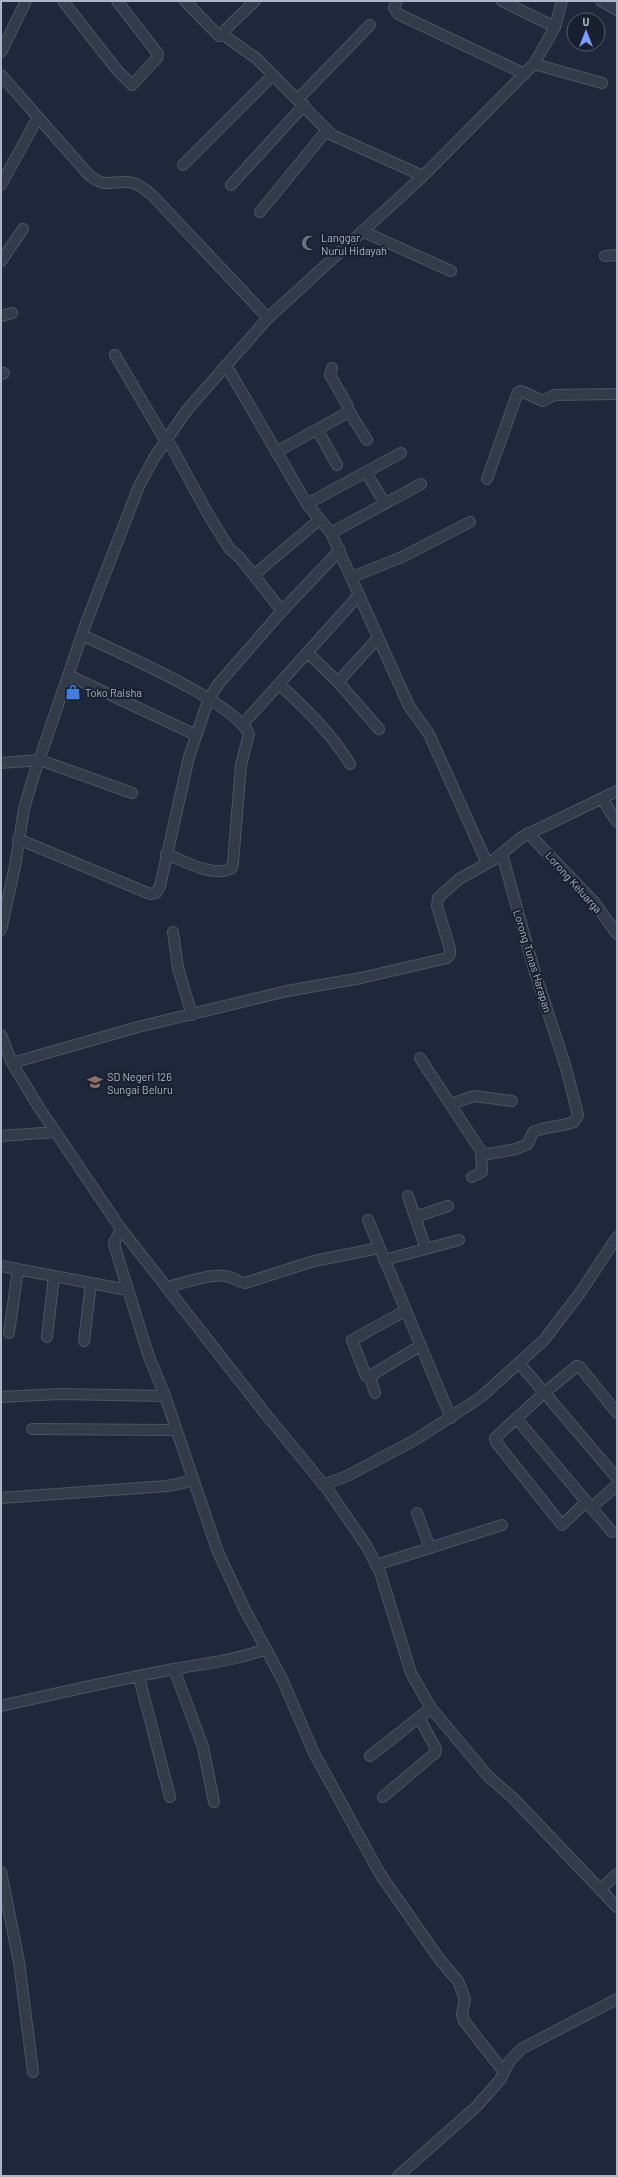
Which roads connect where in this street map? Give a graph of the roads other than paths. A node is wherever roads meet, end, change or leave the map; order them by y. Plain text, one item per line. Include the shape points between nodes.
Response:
1 (26, 1) edge
2 (63, 1) edge
3 (117, 1) edge
4 (185, 1) edge
5 (255, 1) edge
6 (397, 1) edge
7 (502, 1) edge
8 (562, 1) edge
9 (601, 1) edge
10 (617, 10) edge
11 (370, 25) dead end
12 (555, 27) junction
13 (225, 36) junction
14 (1, 52) edge
15 (534, 64) junction
16 (525, 74) junction
17 (1, 75) edge
18 (272, 76) junction
19 (602, 83) dead end
20 (301, 102) junction
21 (38, 117) junction
22 (327, 130) junction
23 (183, 165) dead end
24 (423, 176) junction
25 (231, 184) dead end
26 (1, 185) edge
27 (260, 212) dead end
28 (23, 229) dead end
29 (362, 231) junction
30 (617, 255) edge
31 (605, 256) dead end
32 (1, 261) edge
33 (451, 271) dead end
34 (12, 313) dead end
35 (1, 316) edge
36 (268, 318) junction
37 (115, 355) dead end
38 (226, 365) junction
39 (332, 368) dead end
40 (617, 394) edge
41 (349, 411) junction
42 (318, 431) junction
43 (165, 440) junction
44 (367, 440) dead end
45 (276, 452) junction
46 (401, 453) dead end
47 (337, 465) dead end
48 (366, 472) junction
49 (487, 479) dead end
50 (421, 484) dead end
51 (307, 504) junction
52 (385, 504) junction
53 (319, 520) junction
54 (470, 522) dead end
55 (331, 533) junction
56 (340, 550) junction
57 (254, 575) junction
58 (352, 577) junction
59 (359, 595) junction
60 (282, 611) junction
61 (82, 635) junction
62 (377, 639) junction
63 (308, 653) junction
64 (68, 675) junction
65 (338, 682) junction
66 (280, 685) junction
67 (209, 698) junction
68 (243, 724) junction
69 (379, 729) dead end
70 (196, 735) junction
71 (40, 760) junction
72 (1, 762) edge
73 (350, 764) dead end
74 (617, 791) edge
75 (132, 794) dead end
76 (602, 799) junction
77 (617, 822) edge
78 (528, 833) junction
79 (18, 839) junction
80 (166, 854) junction
81 (502, 854) junction
82 (487, 863) junction
83 (6, 889) edge
84 (2, 925) edge
85 (173, 932) dead end
86 (617, 934) edge
87 (192, 1015) junction
88 (1, 1035) edge
89 (420, 1058) dead end
90 (12, 1063) junction
91 (512, 1101) dead end
92 (451, 1104) junction
93 (55, 1132) junction
94 (1, 1136) edge
95 (482, 1155) junction
96 (472, 1177) dead end
97 (408, 1196) dead end
98 (448, 1206) dead end
99 (416, 1217) junction
100 (368, 1220) dead end
101 (121, 1229) junction
102 (617, 1237) edge
103 (460, 1240) dead end
104 (379, 1248) junction
105 (426, 1249) junction
106 (384, 1260) junction
107 (1, 1266) edge
108 (18, 1269) junction
109 (54, 1276) junction
110 (91, 1283) junction
111 (167, 1287) junction
112 (128, 1290) junction
113 (405, 1311) junction
114 (9, 1334) dead end
115 (47, 1337) dead end
116 (84, 1341) dead end
117 (420, 1346) junction
118 (518, 1363) junction
119 (373, 1374) junction
120 (376, 1393) dead end
121 (544, 1393) junction
122 (165, 1396) junction
123 (1, 1397) edge
124 (617, 1413) edge
125 (451, 1418) junction
126 (516, 1418) junction
127 (32, 1429) dead end
128 (176, 1430) junction
129 (615, 1472) edge
130 (192, 1479) junction
131 (617, 1485) edge
132 (328, 1490) junction
133 (1, 1498) edge
134 (589, 1505) junction
135 (417, 1513) dead end
136 (502, 1525) dead end
137 (612, 1532) dead end
138 (430, 1548) junction
139 (376, 1565) junction
140 (266, 1649) junction
141 (174, 1669) junction
142 (139, 1677) junction
143 (1, 1706) edge
144 (431, 1708) junction
145 (419, 1717) junction
146 (370, 1756) dead end
147 (170, 1796) dead end
148 (383, 1797) dead end
149 (214, 1802) dead end
150 (1, 1872) edge
151 (617, 1874) edge
152 (601, 1889) junction
153 (617, 1907) edge
154 (617, 1999) edge
155 (33, 2072) dead end
156 (504, 2072) junction
157 (398, 2176) edge

1 - 14 street
2 - 3 street via 117,70 132,85 158,54
4 - 13 street via 218,36
5 - 13 street via 226,30
6 - 16 street via 394,8 398,14
7 - 12 street
8 - 12 street
9 - 10 street
11 - 20 street
12 - 15 street
13 - 18 street via 256,58
15 - 16 street
15 - 19 street
16 - 24 street
17 - 21 street
18 - 20 street
18 - 23 street
20 - 22 street
20 - 25 street
21 - 26 street
21 - 36 street via 96,181 104,184 132,183 152,195
22 - 24 street via 357,147
22 - 27 street
24 - 29 street
28 - 32 street
29 - 33 street
29 - 36 street
30 - 31 street
34 - 35 street
36 - 38 street
37 - 43 street
38 - 43 street
38 - 45 street
39 - 41 street via 331,376
40 - 49 street via 554,395 543,401 518,392
41 - 42 street via 345,416
41 - 44 street
42 - 45 street
42 - 47 street
43 - 57 street via 171,446 229,548
43 - 61 street via 139,486
45 - 51 street
46 - 48 street
48 - 51 street
48 - 52 street
50 - 52 street
51 - 53 street
52 - 55 street
53 - 55 street
53 - 57 street
54 - 58 street via 402,557
55 - 56 street
56 - 58 street
56 - 60 street
57 - 60 street
58 - 59 street
59 - 62 street
59 - 63 street
60 - 67 street
61 - 64 street
61 - 67 street
62 - 65 street
62 - 82 street via 409,706 429,734
63 - 65 street
63 - 66 street
64 - 70 street
64 - 71 street
65 - 69 street
66 - 68 street
66 - 73 street via 316,719 339,746
67 - 68 street
67 - 70 street
68 - 80 street via 248,738 241,765 233,863 230,869 212,871
70 - 80 street
71 - 72 street
71 - 75 street
71 - 79 street via 24,809
74 - 76 street
76 - 77 street
76 - 78 street
78 - 81 street
78 - 86 street, Lorong Keluarga via 594,902
79 - 80 street via 150,894 156,893 160,886
79 - 83 street
81 - 82 street
81 - 95 street, Lorong Tunas Harapan via 578,1115 574,1122 533,1132 528,1144 516,1149
82 - 87 street via 460,879 438,898 437,906 450,949 447,958 361,978 287,991
83 - 84 street
85 - 87 street via 178,968
87 - 90 street via 138,1027
88 - 90 street
89 - 92 street
90 - 93 street
91 - 92 street via 474,1096
92 - 95 street
93 - 94 street
93 - 101 street
95 - 96 street via 482,1172
97 - 99 street
98 - 99 street
99 - 105 street
100 - 104 street
101 - 111 street
101 - 112 street via 114,1243
102 - 118 street via 580,1293 544,1340
103 - 105 street
104 - 106 street
104 - 111 street via 314,1261 246,1283 226,1276 216,1276
105 - 106 street
106 - 113 street
107 - 108 street
108 - 109 street
108 - 114 street
109 - 110 street
109 - 115 street
110 - 112 street
110 - 116 street
111 - 132 street
112 - 122 street via 148,1354
113 - 117 street
113 - 119 street via 352,1340 366,1376
117 - 119 street
117 - 125 street
118 - 121 street
118 - 125 street via 481,1397
119 - 120 street via 371,1380
121 - 124 street via 580,1366
121 - 126 street
121 - 129 street
122 - 123 street via 59,1394
122 - 128 street
125 - 132 street via 347,1476
126 - 134 street
126 - 134 street via 496,1436 496,1442 562,1526
127 - 128 street
128 - 130 street
130 - 133 street via 167,1486
130 - 140 street via 218,1552
131 - 134 street
132 - 139 street via 366,1545
134 - 137 street
135 - 138 street
136 - 138 street
138 - 139 street
139 - 144 street via 411,1673
140 - 141 street via 242,1658
140 - 156 street via 283,1680 314,1752 358,1836 399,1902 458,1981 465,1999 462,2014 464,2021
141 - 142 street
141 - 149 street via 203,1747
142 - 143 street
142 - 147 street
144 - 145 street
144 - 152 street via 488,1776 514,1799
145 - 146 street
145 - 148 street via 436,1749 435,1753
150 - 155 street via 19,1962
151 - 152 street
152 - 153 street
154 - 156 street via 521,2049
156 - 157 street via 476,2107

